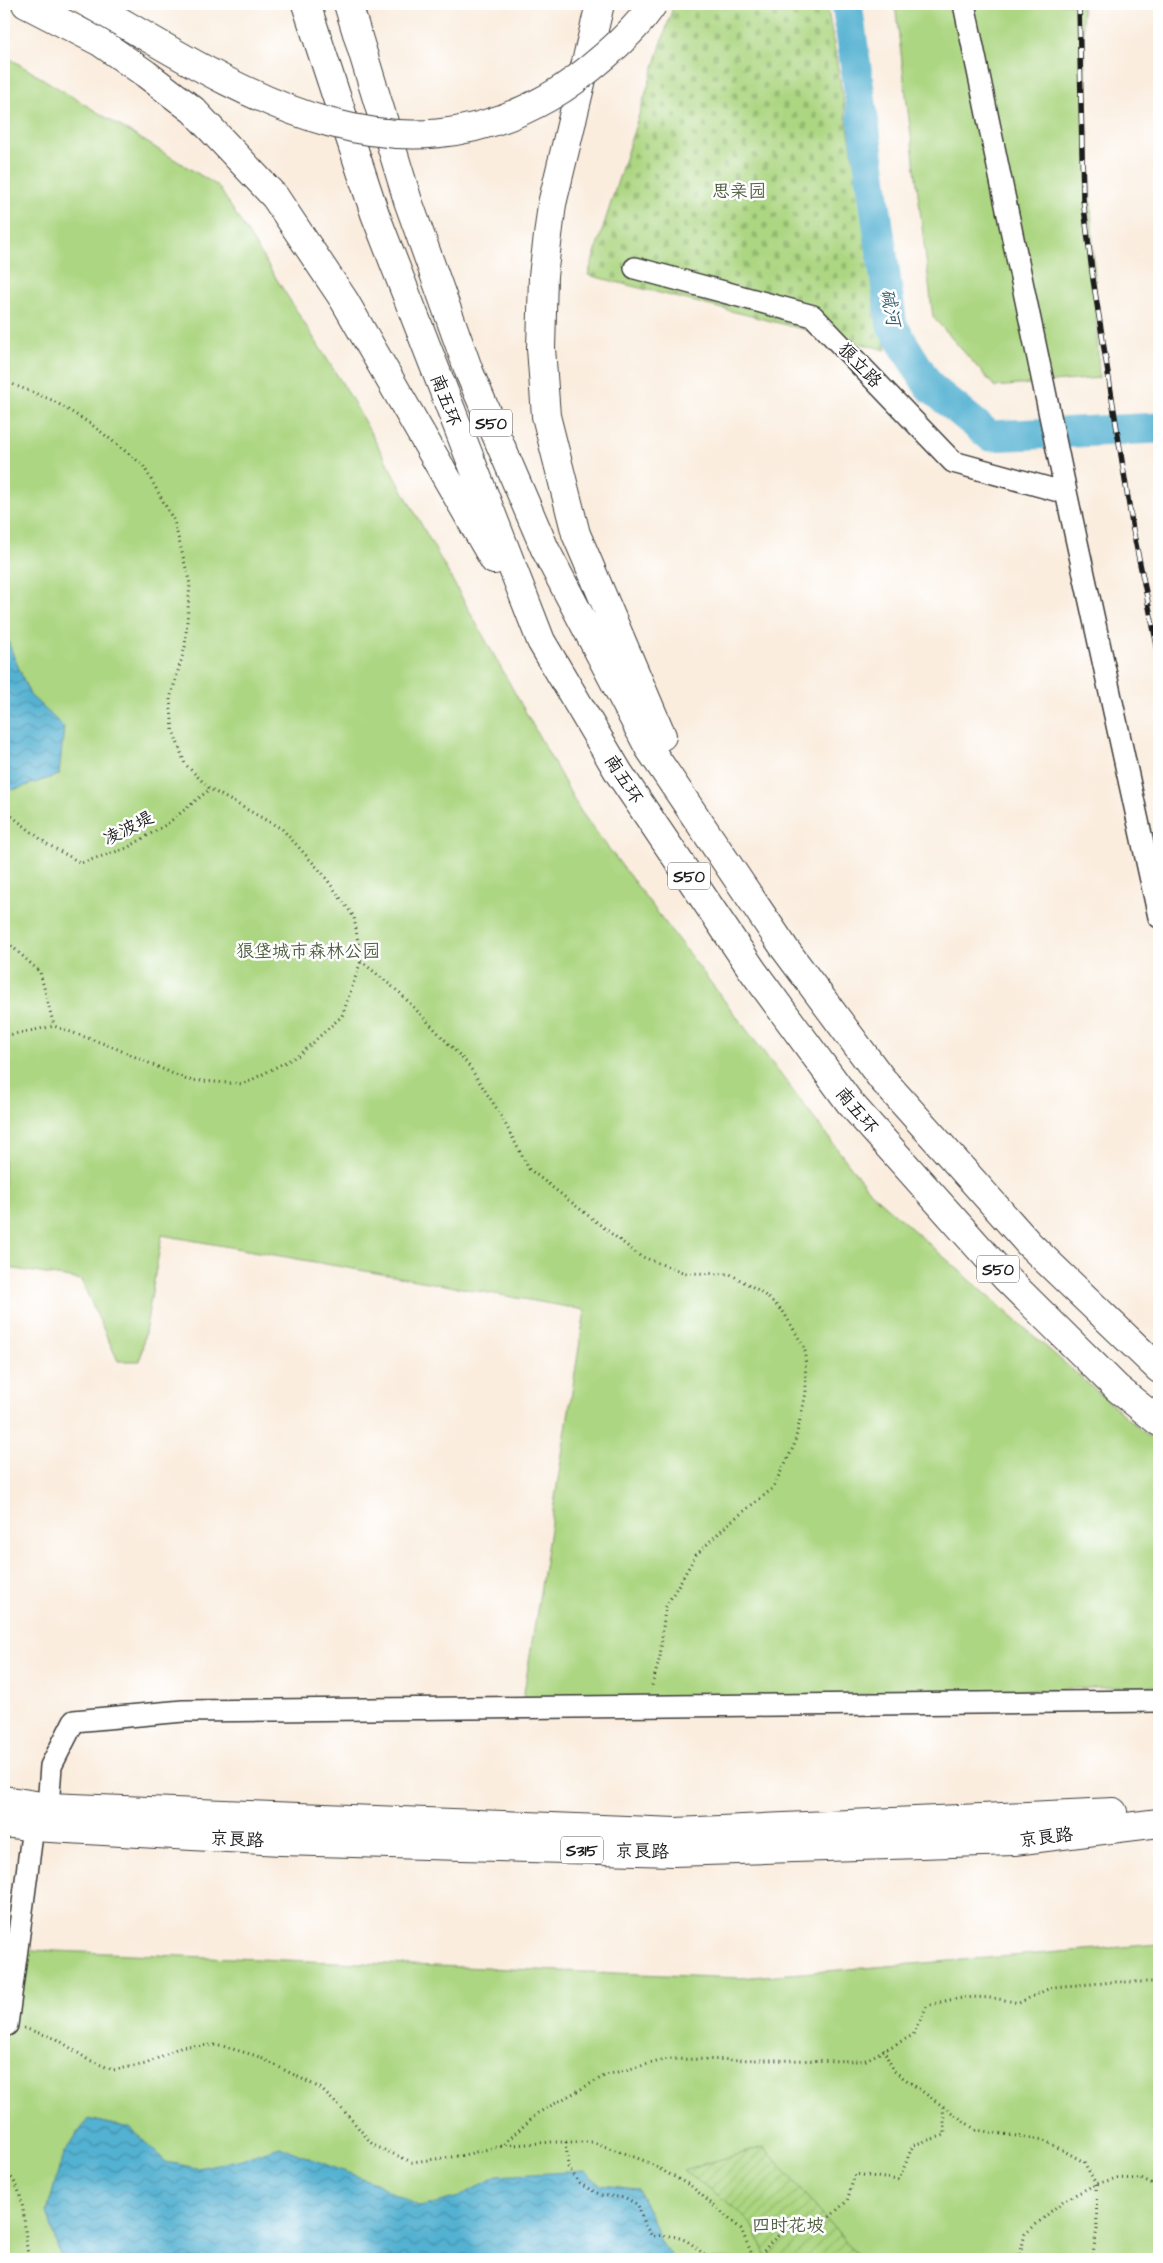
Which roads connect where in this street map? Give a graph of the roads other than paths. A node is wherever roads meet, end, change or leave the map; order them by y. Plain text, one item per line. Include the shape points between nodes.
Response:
1 (26, 4) edge
2 (90, 4) edge
3 (306, 4) edge
4 (348, 4) edge
5 (600, 4) edge
6 (653, 4) edge
7 (964, 4) edge
8 (635, 268) dead end
9 (1066, 493) junction
10 (541, 641) junction
11 (695, 816) junction
12 (1159, 917) edge
13 (1159, 1369) edge
14 (1159, 1422) edge
15 (1159, 1700) edge
16 (4, 1800) edge
17 (1159, 1808) edge
18 (41, 1817) junction
19 (4, 1823) edge
20 (1159, 1823) edge
21 (7, 2025) road end

1 - 10 main road via 100,42 193,110 275,197 344,300
2 - 6 main road, bridge via 229,84 281,107 330,124 378,132 427,135 510,116 567,86 617,43
3 - 10 main road, 南五环 / S50 via 375,214
4 - 11 main road, 南五环 / S50 via 408,201 470,374 541,540 649,748
5 - 11 main road via 552,204 543,276 541,348 546,416 576,534
7 - 9 street
8 - 9 street, 狼立路 via 813,316 953,462
9 - 12 street
10 - 14 main road, 南五环 / S50 via 620,773 752,971 850,1103 1005,1277 1118,1388
11 - 13 main road, 南五环 / S50 via 785,949 882,1079 1029,1244
15 - 18 street via 183,1711 74,1721 51,1766
16 - 18 main road, 京良路 / S315
17 - 18 main road, 京良路 / S315 via 676,1832
18 - 19 main road, 京良路 / S315
18 - 20 main road, 京良路 / S315 via 281,1841 673,1852 1014,1841
18 - 21 street

